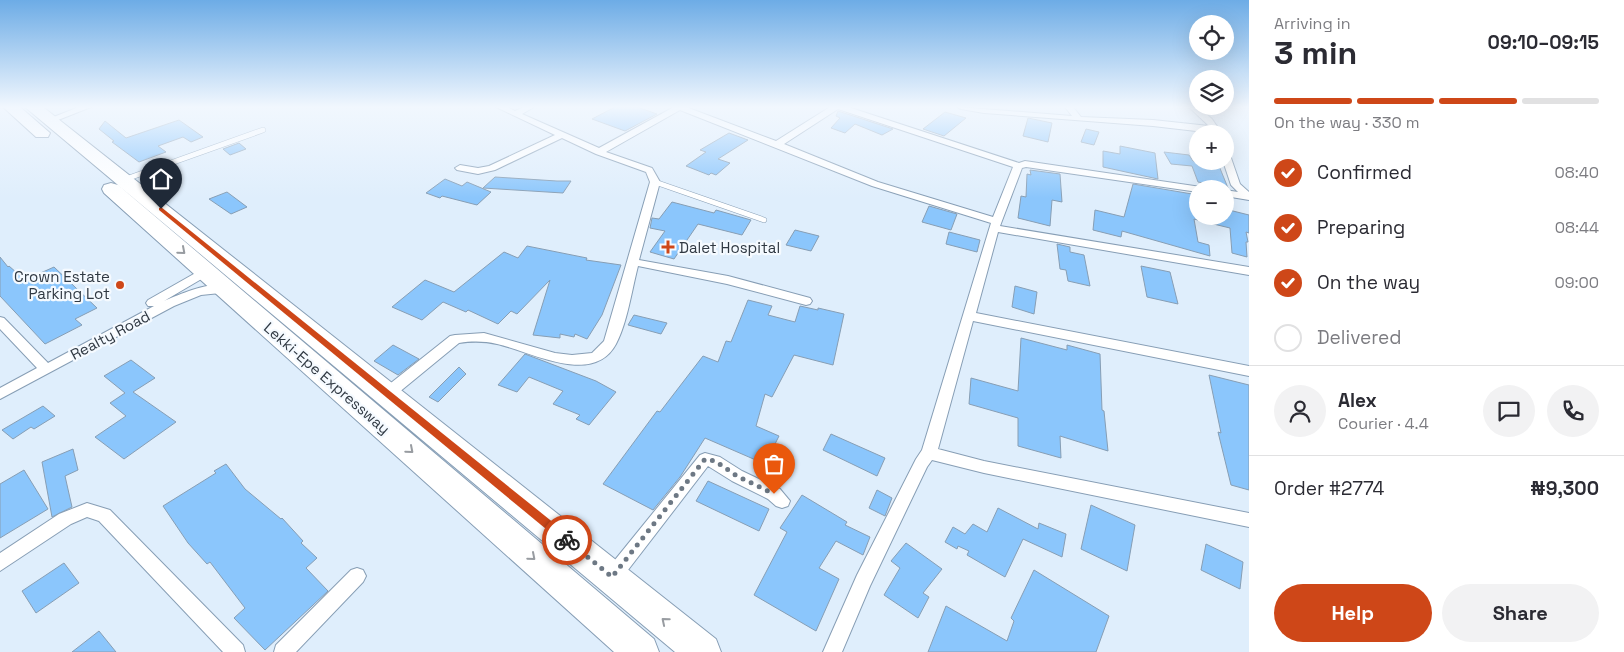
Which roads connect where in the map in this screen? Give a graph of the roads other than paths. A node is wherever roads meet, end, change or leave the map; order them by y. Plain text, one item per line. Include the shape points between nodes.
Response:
1 (54, 137) edge
2 (63, 137) edge
3 (242, 137) edge
4 (557, 137) edge
5 (567, 137) edge
6 (625, 137) edge
7 (760, 137) edge
8 (787, 137) edge
9 (932, 137) edge
10 (777, 144) junction
11 (599, 152) junction
12 (1019, 166) junction
13 (460, 168) dead end
14 (1230, 170) edge
15 (124, 180) junction
16 (655, 182) junction
17 (1189, 188) edge
18 (1234, 194) edge
19 (1248, 196) edge
20 (764, 220) dead end
21 (996, 225) junction
22 (633, 262) junction
23 (206, 271) junction
24 (1249, 271) edge
25 (226, 289) junction
26 (806, 300) dead end
27 (970, 316) junction
28 (0, 321) edge
29 (42, 366) junction
30 (1249, 371) edge
31 (0, 384) edge
32 (0, 394) edge
33 (387, 394) junction
34 (929, 453) junction
35 (782, 501) dead end
36 (1249, 520) edge
37 (0, 563) edge
38 (357, 576) dead end
39 (612, 577) junction
40 (236, 652) edge
41 (283, 652) edge
42 (641, 652) edge
43 (702, 652) edge
44 (832, 652) edge

1 -> 23 highway, Lekki-Epe Expressway
2 - 15 highway, Lekki-Epe Expressway
3 - 15 lane
4 - 13 street via 492,168
5 - 11 street
6 - 11 street
7 - 10 street
8 - 10 street
9 - 12 street
10 - 21 street via 875,184
11 - 16 street via 648,170
12 - 17 street via 1025,164
12 - 21 street
14 - 19 street via 1236,185
15 - 33 highway, Lekki-Epe Expressway
16 - 20 lane
16 - 22 street
18 - 19 street
21 - 24 street
21 - 27 street
22 - 26 street via 728,280
22 - 33 street via 610,343 596,357 570,360 468,335 455,339
23 - 25 highway, Lekki-Epe Expressway
23 - 29 street, Realty Road
25 - 29 street, Realty Road via 199,291 170,303
25 -> 42 highway, Lekki-Epe Expressway
27 - 30 street
27 - 34 street
28 - 29 street
29 - 31 street, Realty Road
29 - 32 street, Realty Road
33 - 39 highway, Lekki-Epe Expressway
34 - 36 street
34 - 44 street via 863,581
35 - 39 street via 715,461 705,459
37 - 40 street via 65,519 87,510 104,515
38 - 41 street
43 -> 39 highway, Lekki-Epe Expressway

